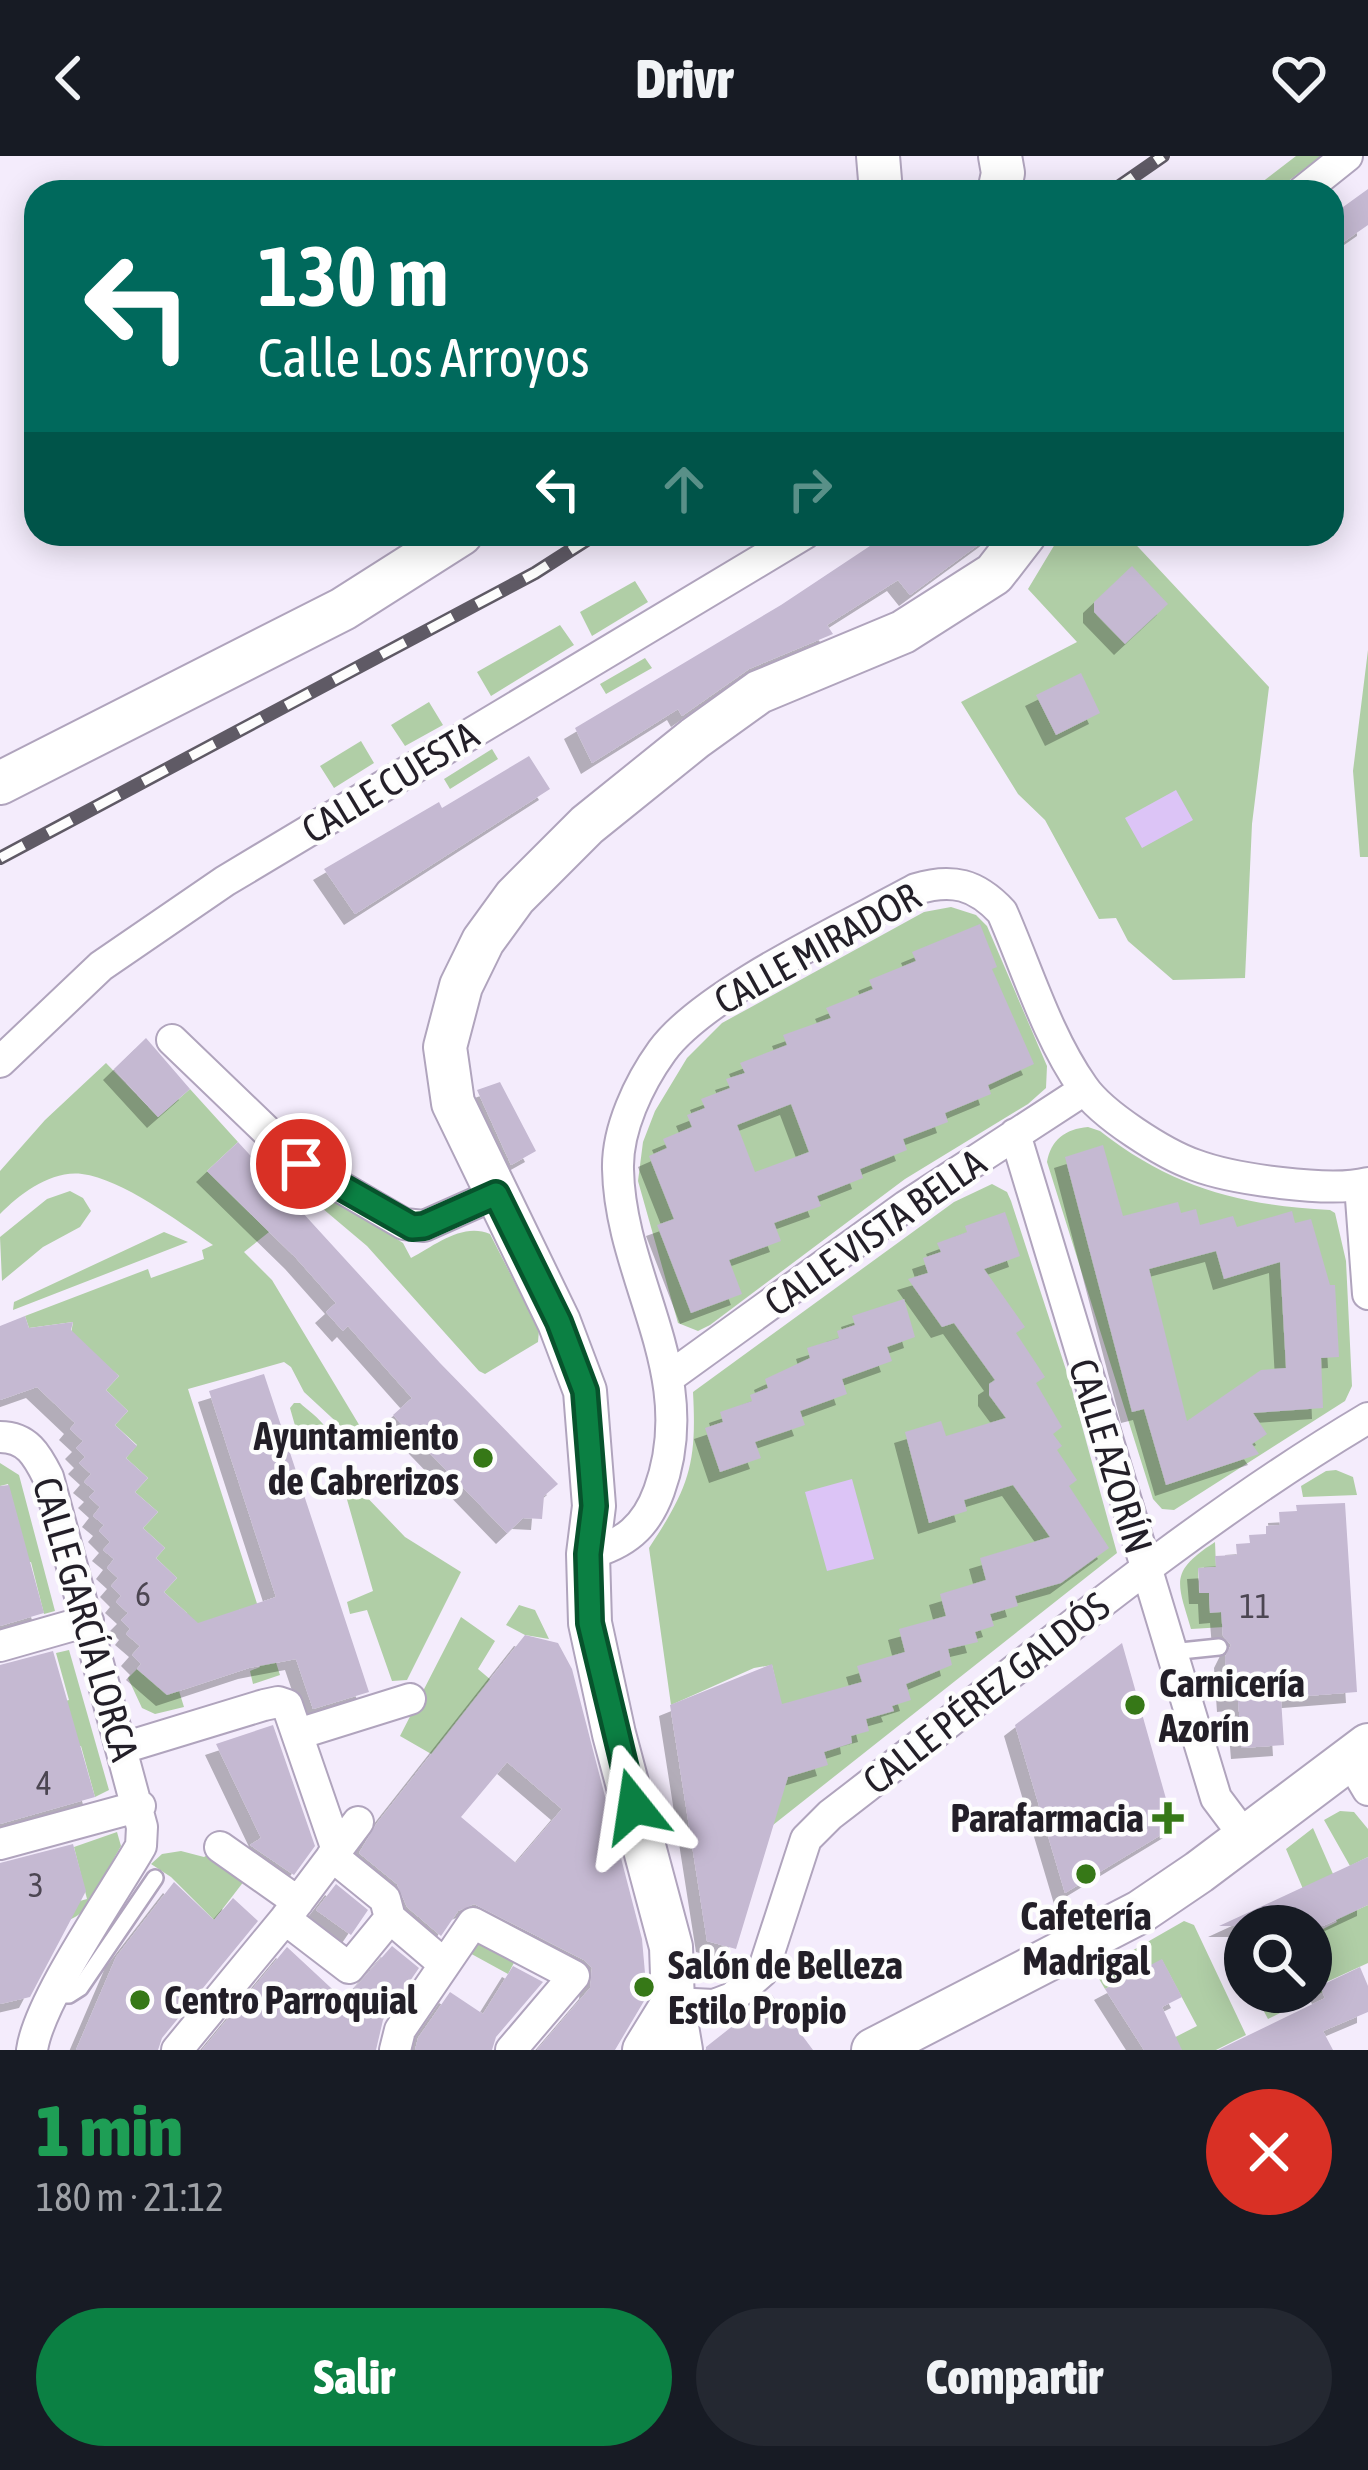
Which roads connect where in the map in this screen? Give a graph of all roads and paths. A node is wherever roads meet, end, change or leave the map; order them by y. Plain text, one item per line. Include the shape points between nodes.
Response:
1 (1347, 156) edge
2 (1317, 180) edge
3 (442, 546) edge
4 (784, 546) edge
5 (1015, 546) edge
6 (0, 783) edge
7 (172, 1040) dead end
8 (0, 1062) edge
9 (1084, 1090) junction
10 (1015, 1134) junction
11 (1364, 1184) edge
12 (496, 1194) junction
13 (1368, 1294) edge
14 (668, 1378) junction
15 (1368, 1418) edge
16 (0, 1437) edge
17 (588, 1554) junction
18 (1145, 1570) junction
19 (88, 1622) junction
20 (0, 1646) edge
21 (1219, 1647) dead end
22 (1172, 1652) junction
23 (410, 1699) dead end
24 (298, 1734) junction
25 (123, 1748) junction
26 (1362, 1764) edge
27 (141, 1816) junction
28 (358, 1822) dead end
29 (1246, 1838) junction
30 (0, 1844) edge
31 (220, 1847) dead end
32 (334, 1853) junction
33 (155, 1878) dead end
34 (291, 1911) junction
35 (390, 1918) junction
36 (444, 1964) junction
37 (54, 1995) junction
38 (674, 2003) junction
39 (32, 2050) edge
40 (177, 2050) edge
41 (395, 2050) edge
42 (511, 2050) edge
43 (644, 2050) edge
44 (682, 2050) edge
45 (873, 2050) edge

1 - 2 street
3 - 6 street via 343,609
4 - 8 street, CALLE CUESTA via 225,881 101,966
5 - 12 street via 994,574 903,632 734,708 587,825 515,897 460,986 445,1047 453,1103
7 - 12 street via 301,1164 404,1224 424,1226
9 - 10 street, CALLE VISTA BELLA
9 - 11 street, CALLE MIRADOR via 1194,1165 1249,1179
9 - 14 street, CALLE MIRADOR via 1002,912 961,883 916,889 699,1013 663,1049 638,1095 618,1166 623,1214
10 - 14 street, CALLE VISTA BELLA
10 - 18 street, CALLE AZORÍN
11 - 13 street, CALLE MIRADOR
12 - 17 street via 585,1391 594,1506
14 - 17 street, CALLE MIRADOR via 668,1467 651,1512 615,1546
15 - 18 street, CALLE PÉREZ GALDÓS
16 - 19 street, CALLE GARCÍA LORCA via 35,1450
17 - 38 street via 593,1641 671,1947
18 - 22 street, CALLE AZORÍN
18 - 38 street, CALLE PÉREZ GALDÓS via 806,1840 763,1971 748,1986 714,2005
19 - 20 street
19 - 25 street, CALLE GARCÍA LORCA
21 - 22 lane
22 - 29 street, CALLE AZORÍN via 1216,1798
23 - 24 street
24 - 25 street via 278,1702
24 - 32 street
25 - 27 street, CALLE GARCÍA LORCA
26 - 29 street
27 - 30 street
27 - 37 street via 141,1846
28 - 32 street
29 - 45 street via 1140,1912
31 - 34 street
32 - 34 street
32 - 35 street via 385,1899
33 - 37 lane via 80,1988
34 - 35 street via 349,1968
34 - 40 street
35 - 36 street
36 - 41 street
36 - 42 street via 473,1923 574,1976
37 - 39 street
38 - 43 street
38 - 44 street

